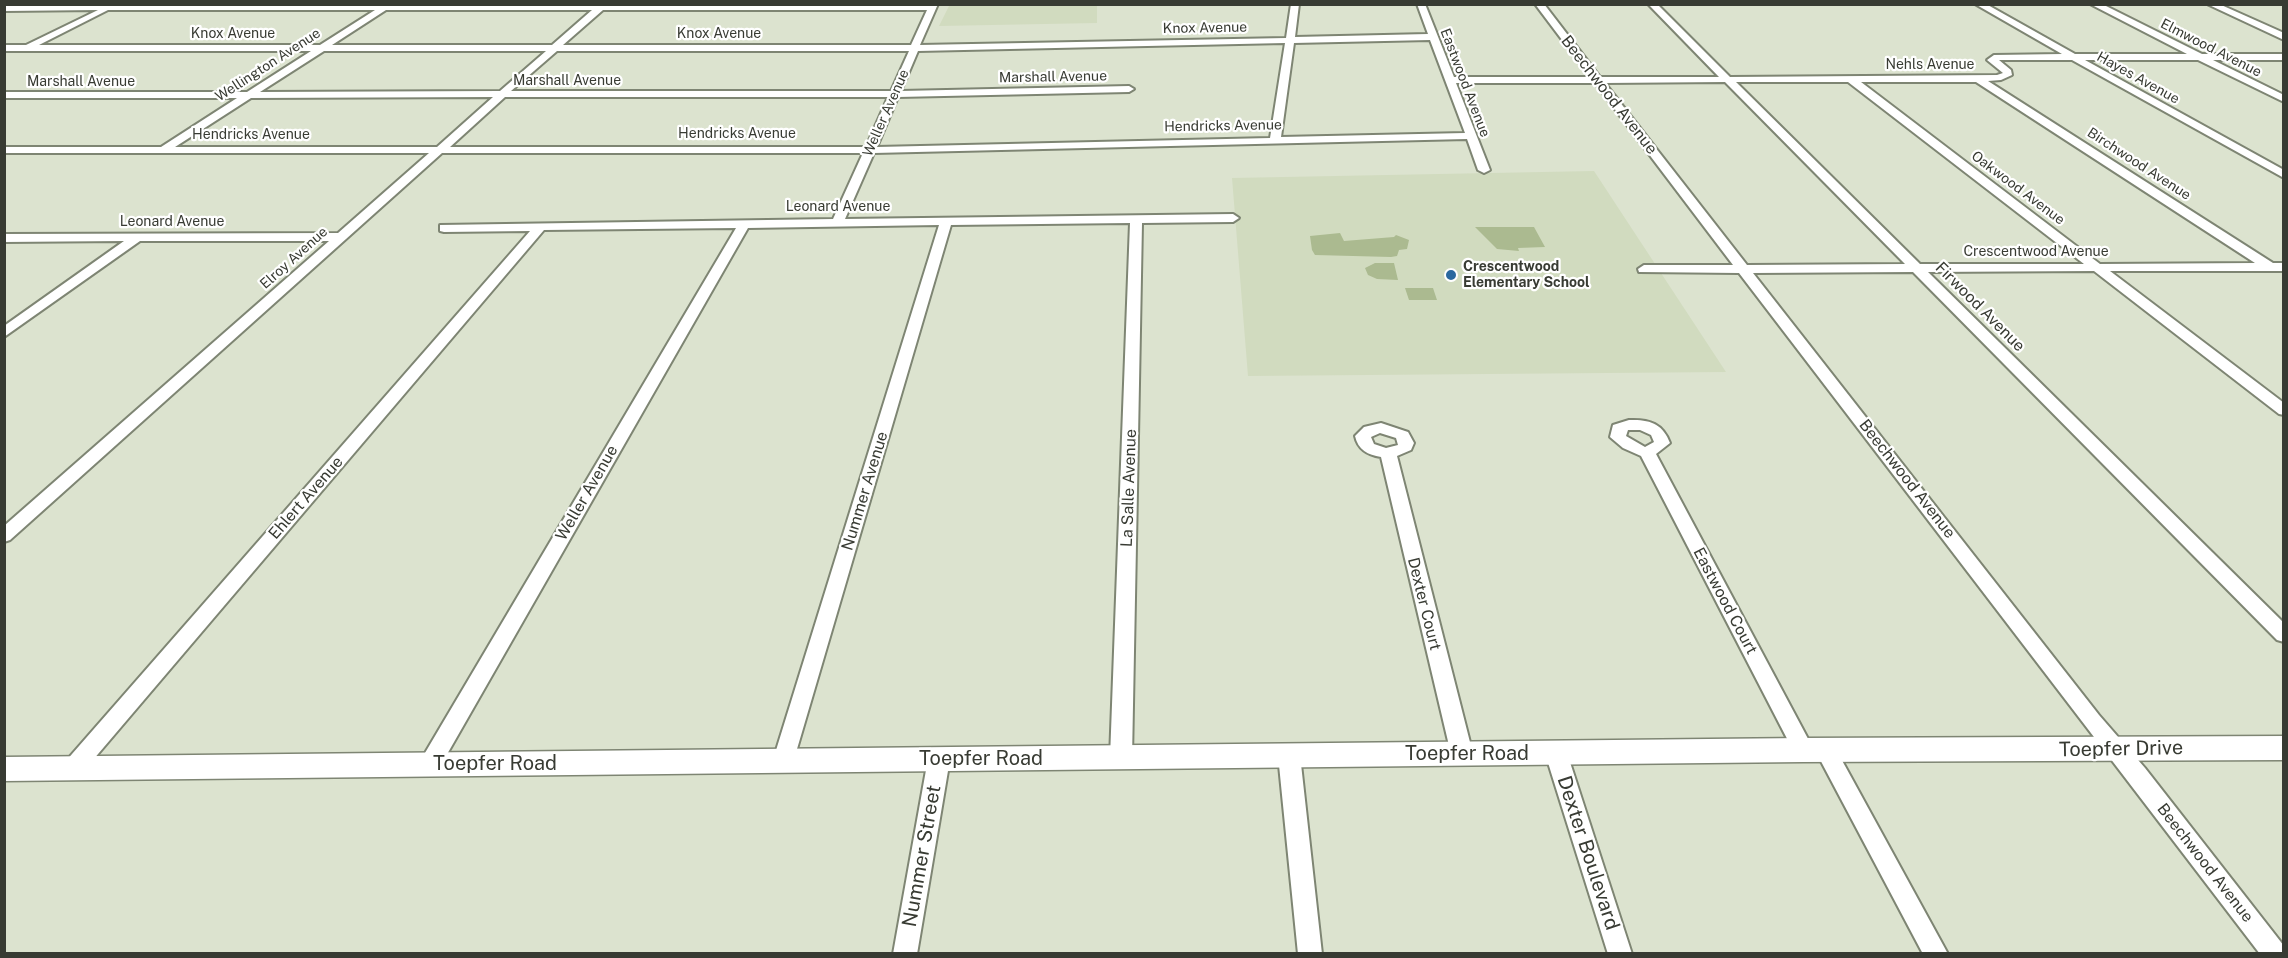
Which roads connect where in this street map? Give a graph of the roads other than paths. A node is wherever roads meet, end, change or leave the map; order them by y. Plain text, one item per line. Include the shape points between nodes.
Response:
1 (1295, 4) edge
2 (1421, 4) edge
3 (1539, 4) edge
4 (1652, 4) edge
5 (1979, 4) edge
6 (2094, 4) edge
7 (2211, 4) edge
8 (113, 6) edge
9 (387, 6) edge
10 (602, 6) edge
11 (934, 6) edge
12 (4, 8) edge
13 (2245, 20) junction
14 (2283, 25) edge
15 (1433, 37) junction
16 (2283, 37) edge
17 (1289, 39) junction
18 (555, 47) junction
19 (916, 47) junction
20 (4, 48) edge
21 (25, 48) junction
22 (322, 48) junction
23 (2073, 57) junction
24 (2200, 57) junction
25 (2283, 57) edge
26 (4, 58) edge
27 (1596, 78) junction
28 (1726, 78) junction
29 (1849, 78) junction
30 (1978, 79) junction
31 (1450, 80) junction
32 (1129, 89) dead end
33 (501, 94) junction
34 (895, 94) junction
35 (4, 95) edge
36 (246, 96) junction
37 (2283, 99) edge
38 (1470, 136) junction
39 (1275, 140) junction
40 (870, 149) junction
41 (4, 150) edge
42 (162, 150) junction
43 (440, 150) junction
44 (1484, 170) dead end
45 (2283, 176) edge
46 (1233, 218) dead end
47 (1136, 219) junction
48 (837, 222) junction
49 (946, 222) junction
50 (745, 223) junction
51 (540, 227) junction
52 (444, 228) dead end
53 (138, 237) junction
54 (340, 237) junction
55 (4, 238) edge
56 (2097, 267) junction
57 (2277, 267) edge
58 (1745, 268) junction
59 (1916, 268) junction
60 (1644, 269) dead end
61 (2283, 276) edge
62 (4, 333) edge
63 (2283, 411) edge
64 (1388, 453) dead end
65 (1647, 453) dead end
66 (4, 536) edge
67 (2283, 635) edge
68 (2283, 748) edge
69 (1814, 750) junction
70 (2117, 750) junction
71 (1958, 751) joint
72 (1556, 753) junction
73 (1462, 754) junction
74 (1289, 755) junction
75 (1121, 758) junction
76 (939, 759) junction
77 (784, 760) junction
78 (430, 764) junction
79 (73, 768) junction
80 (4, 769) edge
81 (905, 954) edge
82 (1310, 954) edge
83 (1620, 954) edge
84 (1936, 954) edge
85 (2275, 954) edge

1 - 17 street
2 - 15 street, Eastwood Avenue
3 - 27 street, Beechwood Avenue
4 - 28 street, Firwood Avenue
5 - 23 street, Hayes Avenue
6 - 24 street, Elmwood Avenue
7 - 13 street
8 - 9 street
8 - 12 street
8 - 21 street
9 - 10 street
9 - 22 street, Wellington Avenue
10 - 11 street
10 - 18 street, Elroy Avenue
11 - 19 street, Weller Avenue
13 - 14 street
13 - 16 street
15 - 17 street, Knox Avenue
15 - 31 street, Eastwood Avenue
17 - 19 street, Knox Avenue
17 - 39 street
18 - 19 street, Knox Avenue
18 - 22 street, Knox Avenue
18 - 33 street, Elroy Avenue
19 - 34 street, Weller Avenue
20 - 21 street, Knox Avenue
21 - 22 street, Knox Avenue
21 - 26 street
22 - 36 street, Wellington Avenue
23 - 24 street, Nehls Avenue
23 - 30 street, Nehls Avenue via 1997,57 1992,60 2007,75
23 - 45 street, Hayes Avenue
24 - 25 street, Nehls Avenue
24 - 37 street, Elmwood Avenue
27 - 28 street, Nehls Avenue
27 - 31 street, Nehls Avenue
27 - 58 street, Beechwood Avenue
28 - 29 street, Nehls Avenue
28 - 59 street, Firwood Avenue
29 - 30 street, Nehls Avenue
29 - 56 street, Oakwood Avenue
30 - 57 street, Birchwood Avenue
31 - 38 street, Eastwood Avenue
32 - 34 street, Marshall Avenue
33 - 34 street, Marshall Avenue
33 - 36 street, Marshall Avenue
33 - 43 street, Elroy Avenue
34 - 40 street, Weller Avenue
35 - 36 street, Marshall Avenue
36 - 42 street, Wellington Avenue
38 - 39 street, Hendricks Avenue
38 - 44 street, Eastwood Avenue
39 - 40 street, Hendricks Avenue
40 - 43 street, Hendricks Avenue
40 - 48 street, Weller Avenue
41 - 42 street, Hendricks Avenue
42 - 43 street, Hendricks Avenue
43 - 54 street, Elroy Avenue
46 - 47 street, Leonard Avenue
47 - 49 street, Leonard Avenue
47 - 75 street, La Salle Avenue
48 - 49 street, Leonard Avenue
48 - 50 street, Leonard Avenue
49 - 77 street, Nummer Avenue
50 - 51 street, Leonard Avenue
50 - 78 street, Weller Avenue
51 - 52 street, Leonard Avenue
51 - 79 street, Ehlert Avenue
53 - 54 street, Leonard Avenue
53 - 55 street, Leonard Avenue
53 - 62 street
54 - 66 street, Elroy Avenue
56 - 57 street, Crescentwood Avenue
56 - 59 street, Crescentwood Avenue
56 - 63 street, Oakwood Avenue
57 - 61 street, Birchwood Avenue
58 - 59 street, Crescentwood Avenue
58 - 60 street, Crescentwood Avenue
58 - 70 street, Beechwood Avenue
59 - 67 street, Firwood Avenue
64 - 73 street, Dexter Court
65 - 69 street, Eastwood Court
68 - 70 street, Toepfer Drive
69 - 71 street, Toepfer Road
69 - 72 street, Toepfer Road
69 - 84 street, Eastwood Court
70 - 71 street, Toepfer Drive
70 - 85 street, Beechwood Avenue
72 - 73 street, Toepfer Road
72 - 83 street, Dexter Boulevard
73 - 74 street, Toepfer Road
74 - 75 street, Toepfer Road
74 - 82 street
75 - 76 street, Toepfer Road
76 - 77 street, Toepfer Road
76 - 81 street, Nummer Street
77 - 78 street, Toepfer Road
78 - 79 street, Toepfer Road
79 - 80 street, Toepfer Road

